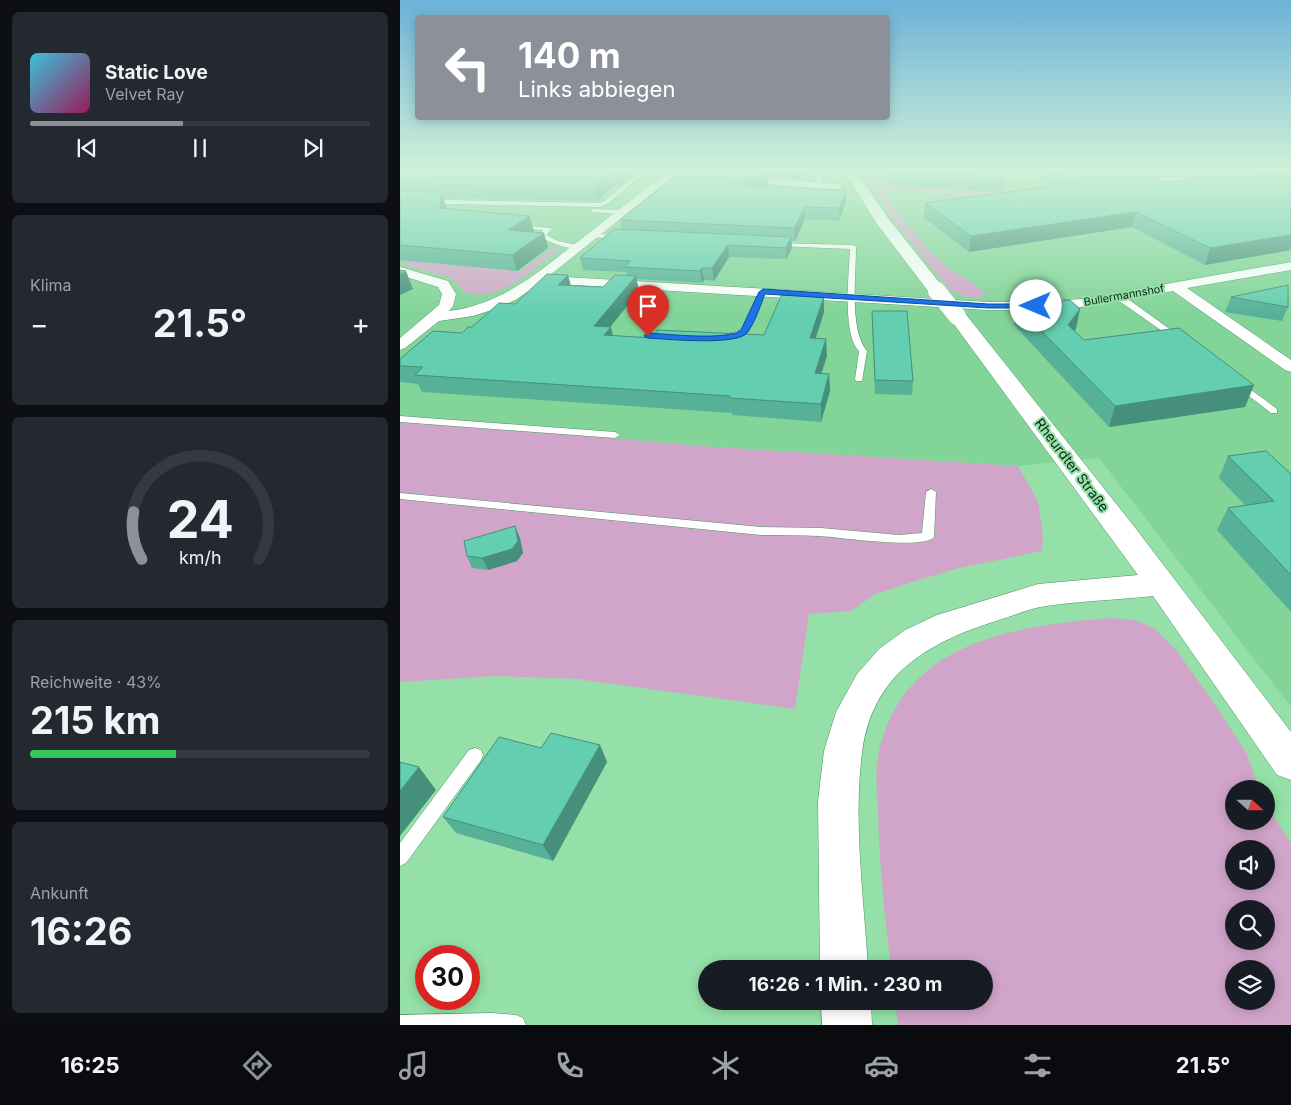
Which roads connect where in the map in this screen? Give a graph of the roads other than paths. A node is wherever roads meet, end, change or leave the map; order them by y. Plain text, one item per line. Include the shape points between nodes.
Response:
1 (614, 219) edge
2 (881, 219) edge
3 (510, 226) edge
4 (593, 236) junction
5 (632, 238) edge
6 (766, 243) edge
7 (580, 246) junction
8 (1291, 266) edge
9 (400, 271) edge
10 (537, 279) junction
11 (1176, 286) junction
12 (763, 292) junction
13 (512, 296) junction
14 (1118, 296) junction
15 (853, 297) junction
16 (446, 306) junction
17 (435, 317) junction
18 (648, 336) edge
19 (674, 337) edge
20 (715, 339) edge
21 (1182, 341) edge
22 (400, 345) edge
23 (1291, 367) edge
24 (1228, 376) edge
25 (859, 379) dead end
26 (1274, 411) dead end
27 (400, 419) edge
28 (615, 435) dead end
29 (931, 492) dead end
30 (400, 496) edge
31 (1161, 584) junction
32 (475, 755) dead end
33 (1291, 762) edge
34 (400, 857) edge
35 (844, 960) edge
36 (846, 1010) edge
37 (400, 1025) edge
38 (516, 1025) edge
39 (847, 1025) edge

1 - 4 street
2 - 31 main road, Rheurdter Straße, bridge
3 - 7 lane via 549,229 543,236 565,245
4 - 5 lane
4 - 7 street
6 - 15 lane via 853,247
7 - 10 street
8 - 11 street, Bullermannshof
9 - 16 street via 443,284 449,294
10 - 12 street, Bullermannshof
10 - 13 street
11 - 14 street, Bullermannshof
11 - 23 street
12 - 15 street, Bullermannshof
12 - 20 lane via 744,331 733,337
13 - 16 street
13 - 17 street via 473,312
14 - 15 street, Bullermannshof via 1036,306
14 - 21 lane
15 - 25 lane via 852,326 857,345 863,351
16 - 17 street
17 - 22 street
18 - 19 lane
24 - 26 lane
27 - 28 lane
29 - 30 lane via 928,537 899,539 761,531
31 - 33 main road, Rheurdter Straße
31 - 35 main road via 1038,596 948,624 917,640 891,659 869,684 854,712 843,751 838,801
32 - 34 lane
36 - 39 main road
37 - 38 lane

